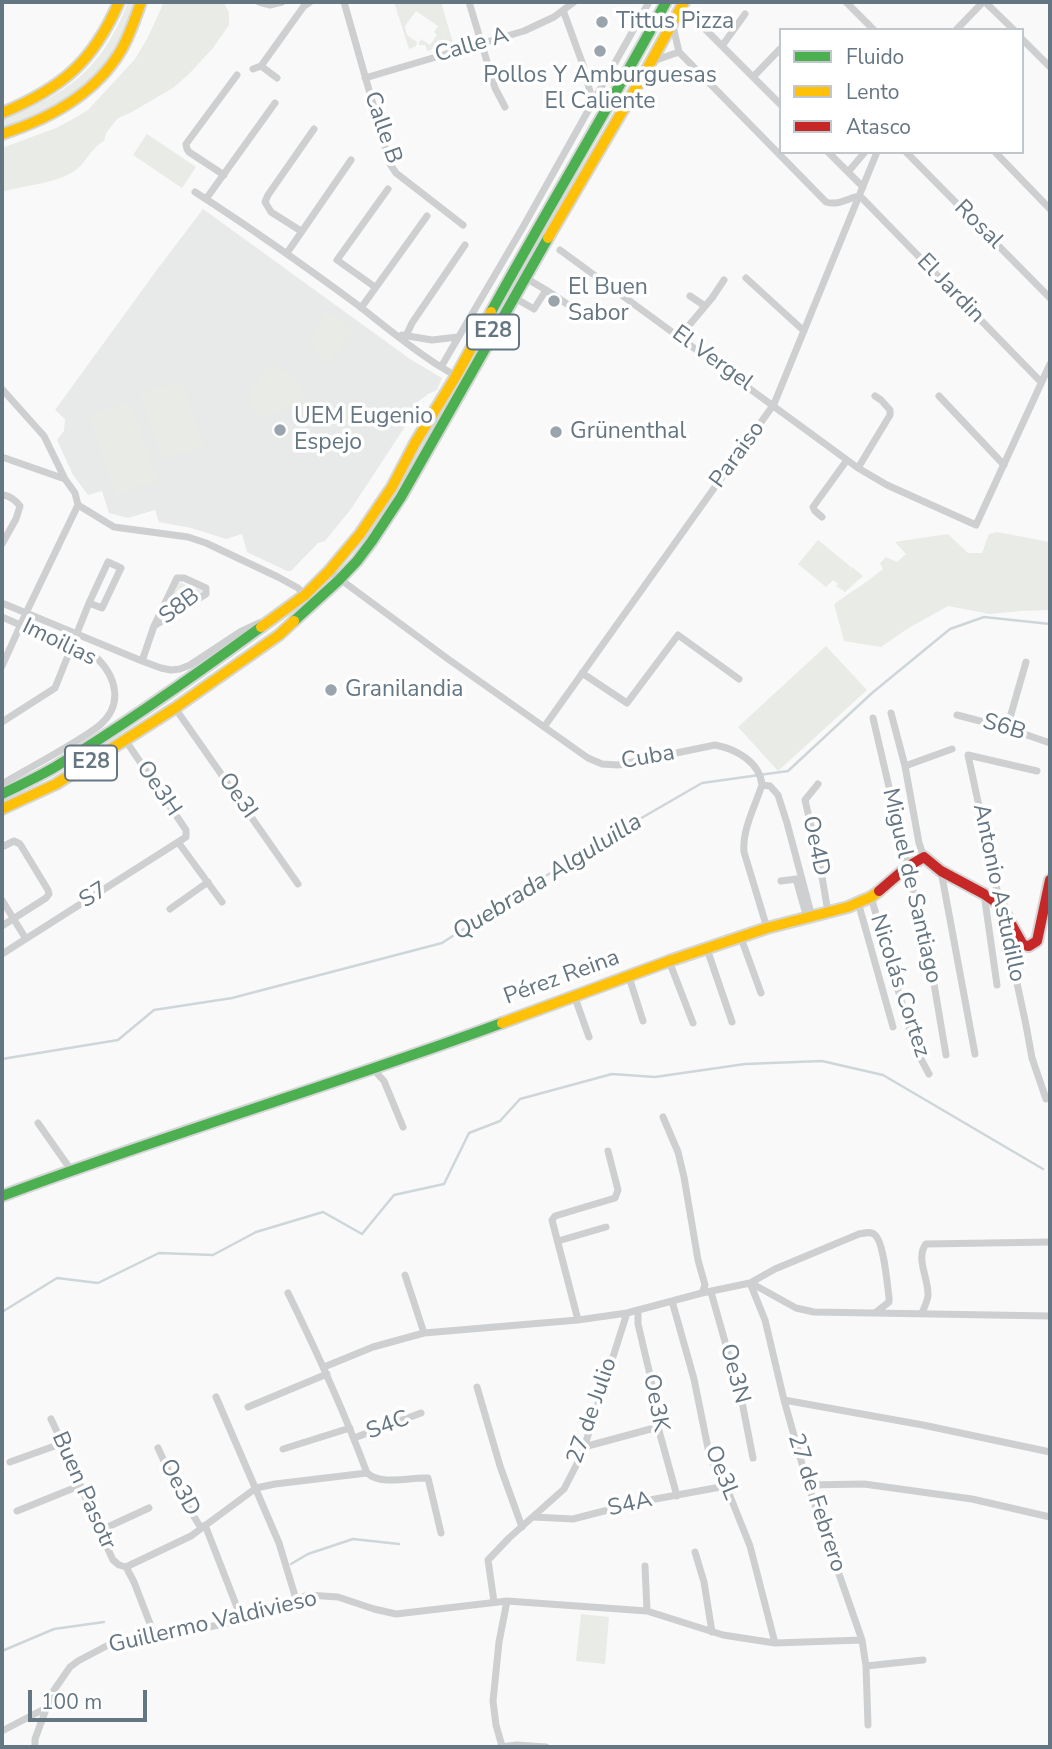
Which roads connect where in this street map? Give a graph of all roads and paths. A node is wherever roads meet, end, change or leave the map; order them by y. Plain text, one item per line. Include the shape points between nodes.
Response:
1 (119, 2) edge
2 (141, 2) edge
3 (259, 2) edge
4 (282, 2) edge
5 (344, 2) edge
6 (468, 2) edge
7 (574, 2) edge
8 (649, 2) edge
9 (666, 2) edge
10 (846, 2) edge
11 (984, 2) edge
12 (304, 3) edge
13 (683, 4) edge
14 (564, 10) junction
15 (745, 14) dead end
16 (673, 23) junction
17 (872, 28) edge
18 (958, 28) edge
19 (1012, 28) edge
20 (1024, 40) edge
21 (481, 43) junction
22 (722, 46) junction
23 (779, 50) edge
24 (679, 52) junction
25 (653, 61) junction
26 (261, 66) junction
27 (1050, 67) edge
28 (253, 69) dead end
29 (237, 75) dead end
30 (753, 77) junction
31 (277, 78) dead end
32 (365, 78) junction
33 (275, 103) dead end
34 (593, 103) junction
35 (779, 103) edge
36 (505, 107) dead end
37 (2, 113) edge
38 (314, 129) dead end
39 (2, 134) edge
40 (830, 154) edge
41 (863, 154) edge
42 (876, 154) edge
43 (908, 154) edge
44 (997, 154) edge
45 (351, 160) dead end
46 (848, 172) junction
47 (223, 175) junction
48 (863, 187) junction
49 (388, 189) dead end
50 (195, 192) dead end
51 (860, 196) junction
52 (206, 199) junction
53 (1050, 209) edge
54 (427, 216) dead end
55 (463, 225) dead end
56 (523, 227) junction
57 (300, 231) junction
58 (534, 233) junction
59 (465, 246) dead end
60 (560, 250) dead end
61 (286, 253) junction
62 (494, 277) junction
63 (524, 277) junction
64 (746, 278) dead end
65 (724, 280) dead end
66 (507, 283) junction
67 (375, 287) junction
68 (546, 290) junction
69 (690, 296) dead end
70 (513, 297) junction
71 (1050, 298) edge
72 (705, 306) junction
73 (361, 308) junction
74 (573, 308) dead end
75 (804, 331) junction
76 (394, 334) junction
77 (406, 335) junction
78 (680, 336) junction
79 (458, 337) junction
80 (1050, 364) edge
81 (441, 367) junction
82 (456, 376) junction
83 (1041, 382) junction
84 (2, 389) edge
85 (875, 396) dead end
86 (939, 396) dead end
87 (774, 404) junction
88 (2, 457) edge
89 (847, 460) junction
90 (1004, 465) junction
91 (858, 468) junction
92 (65, 479) junction
93 (2, 495) edge
94 (78, 505) junction
95 (822, 517) dead end
96 (2, 544) edge
97 (329, 571) junction
98 (340, 580) junction
99 (305, 594) junction
100 (2, 603) edge
101 (89, 603) junction
102 (309, 609) junction
103 (26, 613) junction
104 (279, 614) junction
105 (2, 617) edge
106 (21, 624) junction
107 (155, 626) junction
108 (76, 635) junction
109 (71, 646) junction
110 (142, 661) junction
111 (1026, 662) dead end
112 (2, 666) edge
113 (583, 673) junction
114 (739, 679) dead end
115 (175, 708) junction
116 (891, 713) dead end
117 (957, 715) dead end
118 (873, 718) dead end
119 (2, 722) edge
120 (544, 727) junction
121 (1007, 728) junction
122 (126, 741) junction
123 (1050, 743) edge
124 (952, 750) dead end
125 (905, 766) junction
126 (1037, 771) dead end
127 (2, 784) edge
128 (818, 784) dead end
129 (762, 785) junction
130 (2, 794) edge
131 (2, 809) edge
132 (182, 840) junction
133 (2, 847) edge
134 (923, 857) junction
135 (907, 867) junction
136 (941, 871) junction
137 (1050, 880) edge
138 (780, 881) dead end
139 (208, 882) junction
140 (298, 884) dead end
141 (984, 894) junction
142 (871, 897) junction
143 (2, 900) edge
144 (222, 902) dead end
145 (858, 902) junction
146 (1001, 906) junction
147 (170, 909) dead end
148 (828, 912) junction
149 (810, 918) junction
150 (13, 919) junction
151 (2, 926) edge
152 (767, 928) junction
153 (741, 938) junction
154 (26, 939) junction
155 (706, 949) junction
156 (2, 954) edge
157 (669, 961) junction
158 (629, 977) junction
159 (998, 985) dead end
160 (761, 993) dead end
161 (574, 995) junction
162 (643, 1021) dead end
163 (732, 1022) dead end
164 (693, 1023) dead end
165 (893, 1027) dead end
166 (589, 1037) dead end
167 (975, 1054) dead end
168 (946, 1055) dead end
169 (373, 1069) junction
170 (929, 1074) dead end
171 (1046, 1099) dead end
172 (663, 1117) dead end
173 (38, 1123) dead end
174 (402, 1127) dead end
175 (608, 1151) dead end
176 (71, 1170) junction
177 (2, 1195) edge
178 (606, 1227) dead end
179 (558, 1241) junction
180 (1050, 1242) edge
181 (405, 1275) dead end
182 (750, 1283) junction
183 (288, 1293) dead end
184 (707, 1293) junction
185 (672, 1301) junction
186 (638, 1310) junction
187 (875, 1312) junction
188 (627, 1313) junction
189 (922, 1313) junction
190 (1050, 1316) edge
191 (578, 1320) junction
192 (424, 1333) junction
193 (325, 1371) junction
194 (477, 1387) dead end
195 (216, 1397) dead end
196 (785, 1400) junction
197 (248, 1407) dead end
198 (421, 1413) dead end
199 (51, 1419) dead end
200 (658, 1427) junction
201 (350, 1428) junction
202 (354, 1438) junction
203 (63, 1443) junction
204 (584, 1447) junction
205 (158, 1448) dead end
206 (283, 1449) dead end
207 (1050, 1452) edge
208 (753, 1458) dead end
209 (10, 1462) dead end
210 (367, 1473) junction
211 (808, 1485) junction
212 (79, 1486) junction
213 (726, 1486) junction
214 (256, 1488) junction
215 (677, 1496) junction
216 (149, 1508) dead end
217 (18, 1511) dead end
218 (534, 1517) junction
219 (1050, 1517) edge
220 (203, 1526) junction
221 (522, 1527) junction
222 (99, 1531) junction
223 (440, 1533) dead end
224 (695, 1552) dead end
225 (645, 1566) dead end
226 (126, 1567) junction
227 (296, 1599) junction
228 (507, 1601) junction
229 (494, 1602) junction
230 (647, 1611) junction
231 (242, 1620) junction
232 (712, 1632) junction
233 (154, 1634) junction
234 (862, 1640) junction
235 (775, 1643) junction
236 (923, 1660) dead end
237 (866, 1666) junction
238 (48, 1707) junction
239 (869, 1725) dead end
240 (2, 1731) edge
241 (501, 1746) edge
242 (35, 1747) edge
243 (546, 1747) edge

1 - 37 main road via 105,33 68,77 39,97
2 - 39 main road via 121,50 89,88 44,118
3 - 4 street
5 - 32 street, Calle B
6 - 21 street
7 - 14 street, Calle A
8 - 34 street
9 - 58 main road, E28
10 - 17 street
11 - 18 street
11 - 19 street
12 - 26 street
13 - 16 main road, E28
13 - 22 street
14 - 21 street, Calle A via 524,31
14 - 34 street
15 - 22 street
16 - 24 street
16 - 25 main road, E28
20 - 27 street
21 - 32 street, Calle A
21 - 36 street
22 - 30 street
23 - 30 street
24 - 25 street
24 - 51 street via 826,202
25 - 63 main road, E28
26 - 28 street
26 - 31 street
29 - 47 street via 186,144 189,152
30 - 35 street
32 - 55 street, Calle B via 393,169
33 - 47 street
34 - 56 street
38 - 57 street via 265,202 271,212
40 - 46 street
41 - 46 street
42 - 48 street, Paraiso
43 - 71 street, Rosal
44 - 53 street
45 - 57 street
46 - 48 street
47 - 52 street
48 - 51 street, Paraiso
49 - 67 street via 335,264
50 - 52 street
51 - 75 street, Paraiso
51 - 83 street, El Jardin
52 - 61 street
54 - 67 street
56 - 58 street
56 - 62 street
57 - 61 street
58 - 66 main road, E28
59 - 77 street
60 - 78 street, El Vergel
61 - 73 street
62 - 66 street
62 - 79 street
63 - 68 street
63 - 70 main road, E28
64 - 75 street
65 - 72 street
66 - 82 main road, E28
67 - 73 street
68 - 70 street via 534,309
68 - 74 street
69 - 72 street
70 - 98 main road, E28 via 401,497
72 - 78 street
73 - 76 street
75 - 87 street, Paraiso
76 - 77 street
76 - 81 street
77 - 79 street via 440,340
78 - 87 street, El Vergel
79 - 81 street
80 - 83 street
81 - 82 street
82 - 97 main road, E28 via 386,497
83 - 90 street
84 - 92 street via 44,436
85 - 91 street via 890,415
86 - 90 street
87 - 89 street, El Vergel
87 - 113 street, Paraiso
88 - 92 street
89 - 91 street, El Vergel
89 - 95 street via 813,507
90 - 91 street, El Vergel via 976,525
92 - 94 street
93 - 96 street via 20,506
94 - 99 street via 114,527 206,543
94 - 103 street
97 - 98 street
97 - 99 main road, E28
98 - 102 main road, E28
98 - 120 street, Cuba
99 - 102 street
99 - 104 main road, E28
100 - 103 street
101 - 101 street via 108,562 121,568 102,608
101 - 108 street
102 - 115 main road, E28
103 - 106 street
103 - 108 street
104 - 110 street via 180,669
104 - 130 main road, E28 via 131,718
105 - 106 street, Imoilias
106 - 109 street, Imoilias
106 - 112 street
107 - 107 street, S8B via 206,594 205,588 177,578
107 - 110 street, S8B
108 - 109 street
108 - 110 street
109 - 119 street via 55,688
109 - 127 street, Imoilias via 97,658 108,670 115,696 112,708 99,726
111 - 121 street
113 - 114 street via 627,703 678,635
113 - 120 street, Paraiso
115 - 122 main road, E28
115 - 140 street, Oe3I
116 - 125 street
117 - 121 street, S6B
118 - 135 street, Miguel de Santiago
120 - 129 street, Cuba via 602,764 618,765 715,745 728,747 754,765
121 - 123 street, S6B
122 - 131 main road, E28 via 56,784
122 - 132 street, Oe3H via 186,830
124 - 125 street
125 - 134 street
126 - 146 street, Antonio Astudillo via 968,754
128 - 148 street, Oe4D via 805,800
129 - 149 street, Cuba via 778,795
129 - 152 street via 743,843
132 - 139 street, Oe3H
132 - 154 street, S7
133 - 150 street via 14,841 20,844 49,894
134 - 135 main road, Pérez Reina
134 - 136 main road
135 - 142 main road, Pérez Reina
135 - 168 street, Miguel de Santiago
136 - 141 main road
136 - 167 street
137 - 146 main road via 1034,945 1023,945
138 - 149 street via 796,878
139 - 144 street, Oe3H
139 - 147 street
141 - 146 main road
141 - 159 street
142 - 145 main road, Pérez Reina
142 - 170 street, Nicolás Cortez via 915,1048
143 - 150 street
145 - 148 main road, Pérez Reina
145 - 165 street
146 - 171 street, Antonio Astudillo via 1032,1058
148 - 149 main road, Pérez Reina
149 - 152 main road, Pérez Reina
150 - 151 street
150 - 154 street
152 - 153 main road, Pérez Reina
153 - 155 main road, Pérez Reina
153 - 160 street
154 - 156 street, S7
155 - 157 main road, Pérez Reina
155 - 163 street
157 - 158 main road, Pérez Reina
157 - 164 street
158 - 161 main road, Pérez Reina
158 - 162 street
161 - 166 street
161 - 169 main road, Pérez Reina
169 - 174 street via 384,1081
169 - 176 main road, Pérez Reina
172 - 184 street, Oe3N via 678,1152
173 - 176 street
175 - 179 street via 618,1190 615,1198 555,1216
176 - 177 main road, Pérez Reina
178 - 179 street
179 - 191 street
180 - 189 street via 926,1244 921,1257 928,1296
181 - 192 street
182 - 184 street
182 - 187 street via 796,1308
182 - 187 street via 868,1232 878,1238 881,1247 889,1297
182 - 196 street, 27 de Febrero via 765,1320
183 - 193 street
184 - 185 street
184 - 208 street, Oe3N via 742,1402
185 - 186 street
185 - 213 street, Oe3L via 710,1458
186 - 188 street
186 - 200 street, Oe3K
187 - 189 street
188 - 191 street
188 - 204 street, 27 de Julio
189 - 190 street
191 - 192 street
192 - 193 street via 373,1347
193 - 197 street
193 - 201 street
194 - 221 street
195 - 214 street
196 - 207 street
196 - 211 street, 27 de Febrero
198 - 202 street, S4C
199 - 203 street, Buen Pasotr
200 - 204 street
200 - 215 street, Oe3K
201 - 202 street
201 - 206 street
202 - 210 street
203 - 209 street
203 - 212 street, Buen Pasotr
204 - 218 street, 27 de Julio via 564,1489
205 - 220 street, Oe3D via 177,1489
210 - 214 street
210 - 223 street via 379,1479 428,1478
211 - 219 street via 864,1484 972,1499
211 - 234 street, 27 de Febrero
212 - 217 street
212 - 222 street, Buen Pasotr
213 - 215 street, S4A
213 - 235 street, Oe3L via 755,1560
214 - 220 street
214 - 227 street
215 - 218 street, S4A via 573,1519
216 - 222 street
218 - 221 street, 27 de Julio
220 - 226 street
220 - 231 street, Oe3D
221 - 229 street, 27 de Julio via 488,1560
222 - 226 street, Buen Pasotr via 113,1560
224 - 232 street
225 - 230 street
226 - 233 street, Buen Pasotr
227 - 229 street, Guillermo Valdivieso via 338,1597 396,1614
227 - 231 street, Guillermo Valdivieso
228 - 229 street, Guillermo Valdivieso
228 - 230 street, Guillermo Valdivieso
228 - 241 street via 493,1701
230 - 232 street, Guillermo Valdivieso
231 - 233 street, Guillermo Valdivieso
232 - 235 street, Guillermo Valdivieso
233 - 238 street, Guillermo Valdivieso via 114,1642 78,1661 52,1693
234 - 235 street, Guillermo Valdivieso
234 - 237 street, 27 de Febrero
236 - 237 street
237 - 239 street, 27 de Febrero
238 - 240 street
238 - 242 street, Guillermo Valdivieso
241 - 243 street

